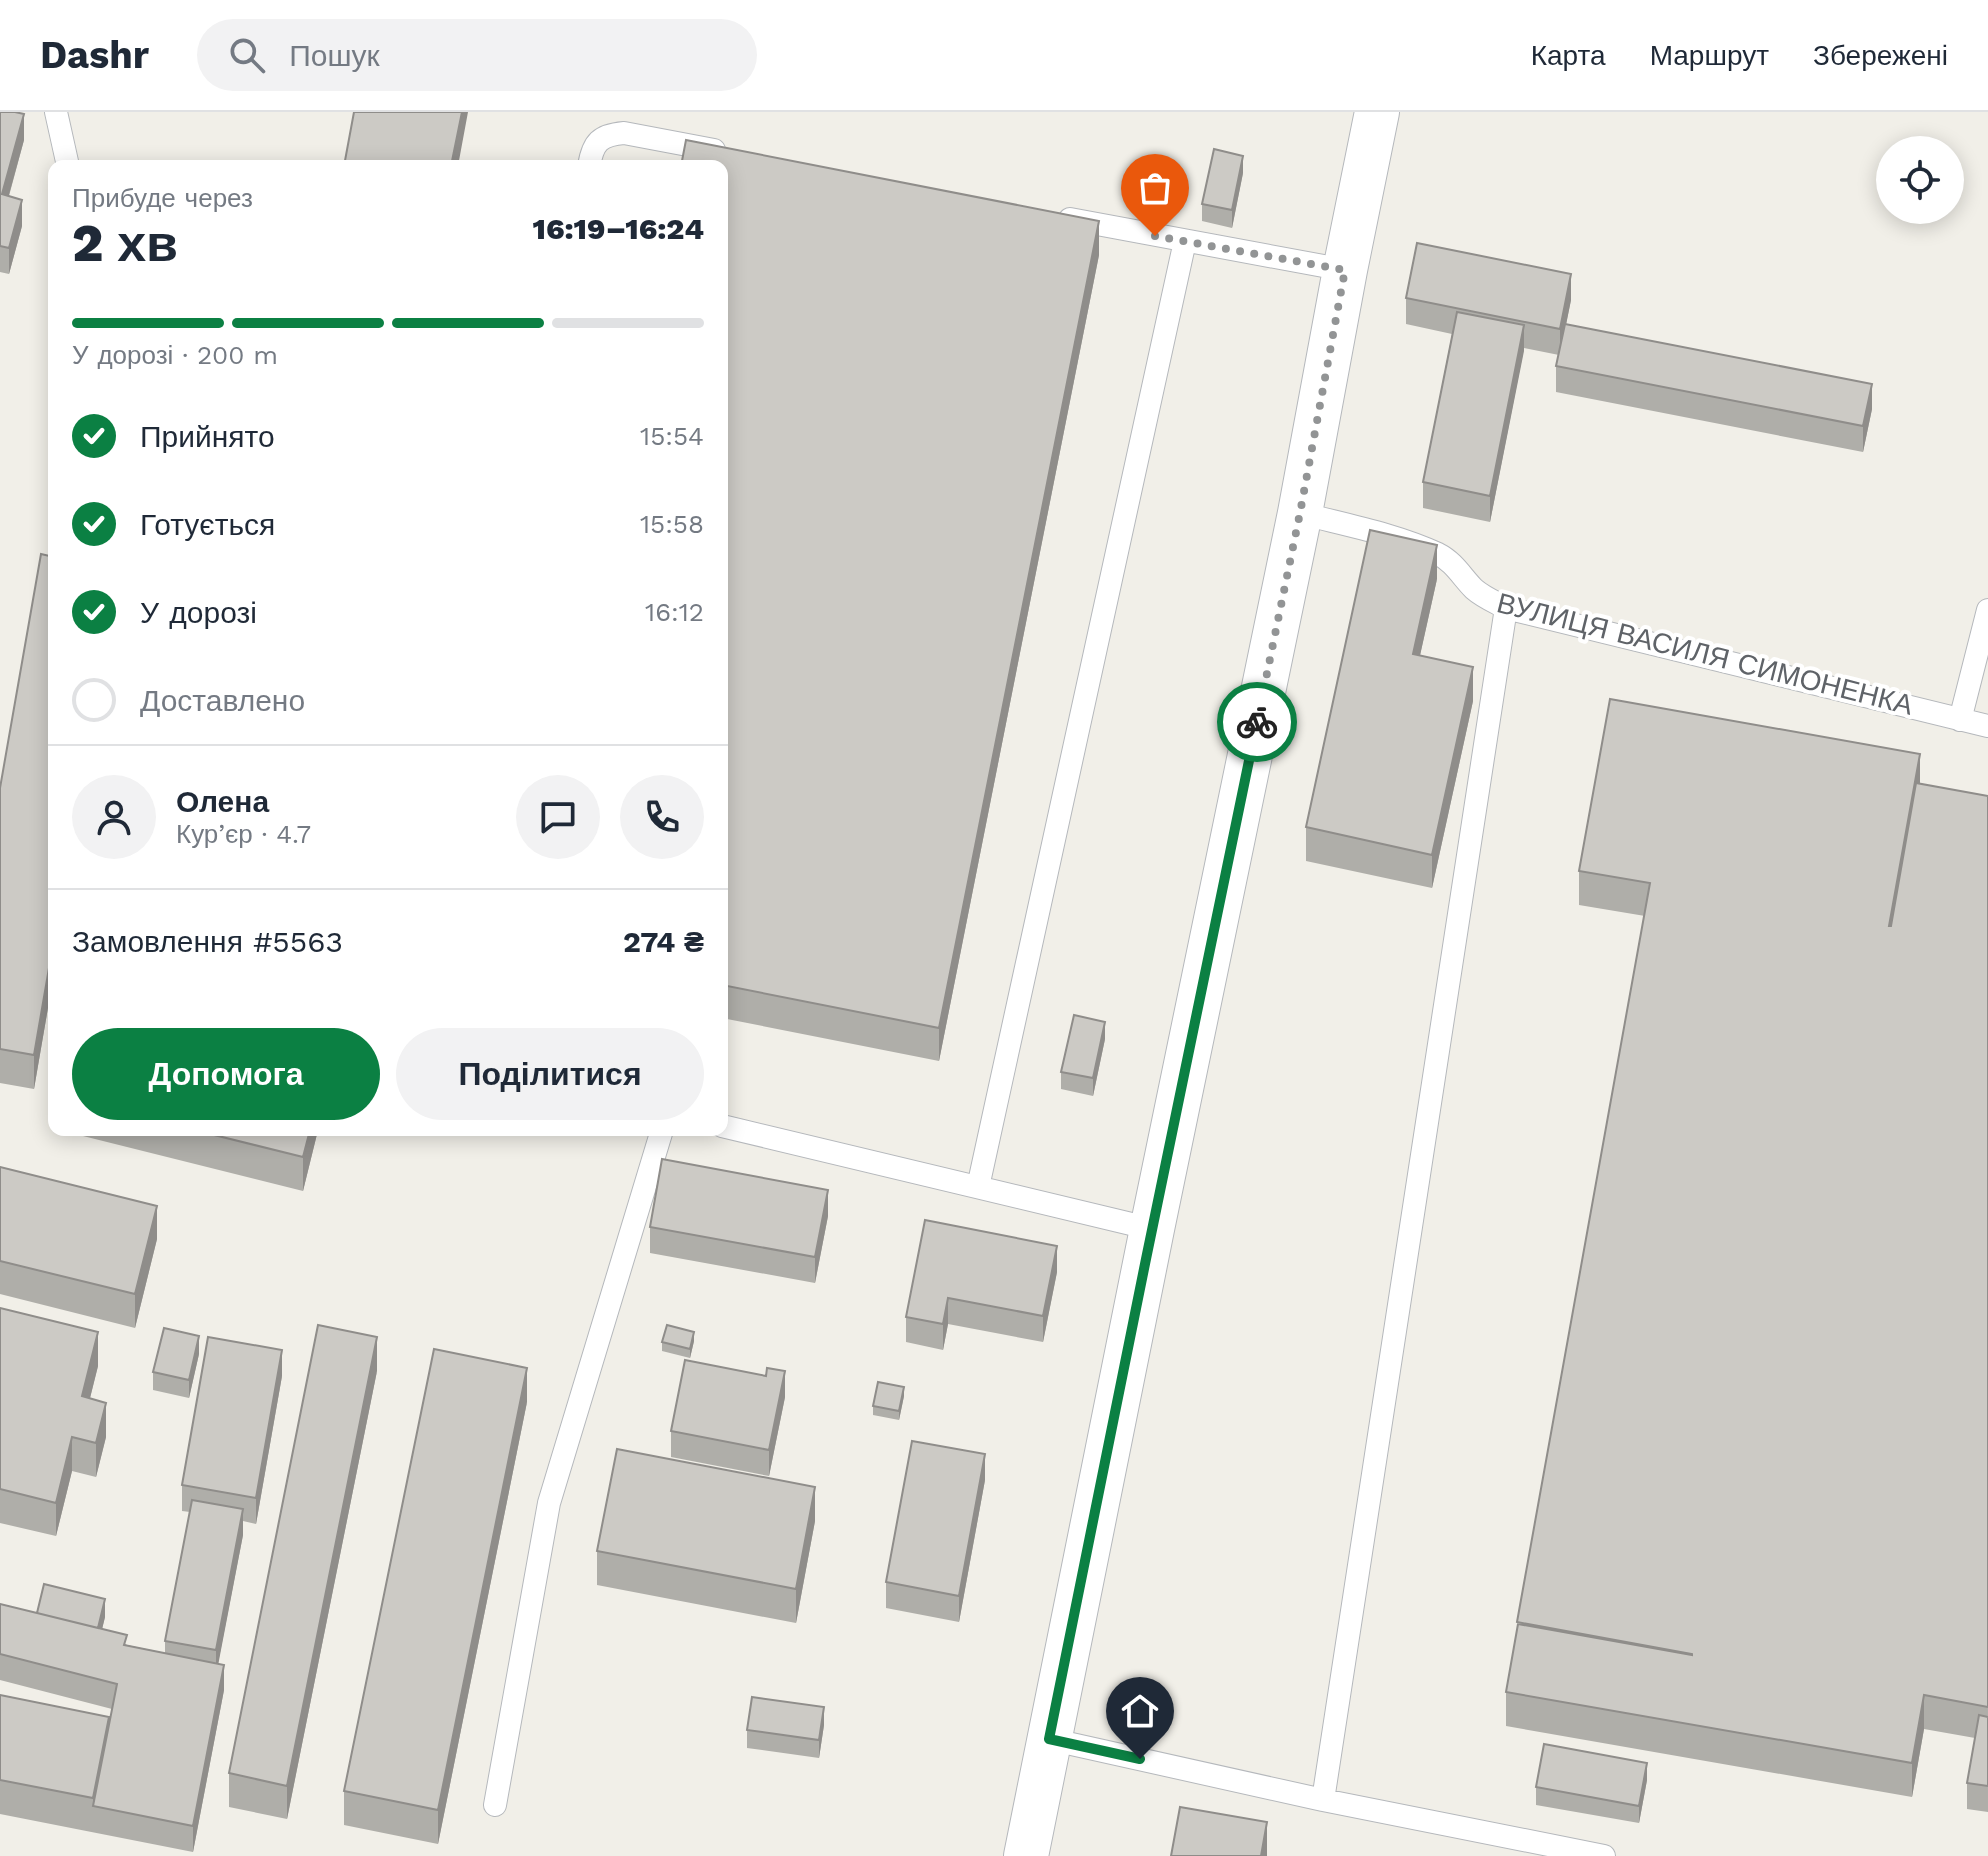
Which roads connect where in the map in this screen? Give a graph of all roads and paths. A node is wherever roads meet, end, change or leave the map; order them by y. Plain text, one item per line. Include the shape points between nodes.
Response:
1 (56, 112) edge
2 (1377, 112) edge
3 (729, 153) edge
4 (67, 160) edge
5 (590, 160) edge
6 (1048, 215) edge
7 (1185, 241) junction
8 (1345, 270) junction
9 (1300, 513) junction
10 (1506, 608) junction
11 (1988, 610) edge
12 (1960, 720) junction
13 (1988, 726) edge
14 (728, 1127) edge
15 (660, 1136) edge
16 (978, 1187) junction
17 (1152, 1229) junction
18 (1049, 1739) junction
19 (1323, 1800) junction
20 (495, 1805) dead end
21 (1026, 1856) edge
22 (1604, 1856) edge

1 - 4 lane
2 - 8 street
3 - 5 lane via 624,133 597,142
6 - 7 lane
7 - 8 lane
7 - 16 lane
8 - 9 street
9 - 10 lane, ВУЛИЦЯ ВАСИЛЯ СИМОНЕНКА via 1441,555 1485,598
9 - 17 street
10 - 12 lane, ВУЛИЦЯ ВАСИЛЯ СИМОНЕНКА
10 - 19 lane
11 - 12 lane
12 - 13 lane, ВУЛИЦЯ ВАСИЛЯ СИМОНЕНКА
14 - 16 lane
15 - 20 lane via 549,1503
16 - 17 lane
17 - 18 street
18 - 19 lane
18 - 21 street
19 - 22 lane

